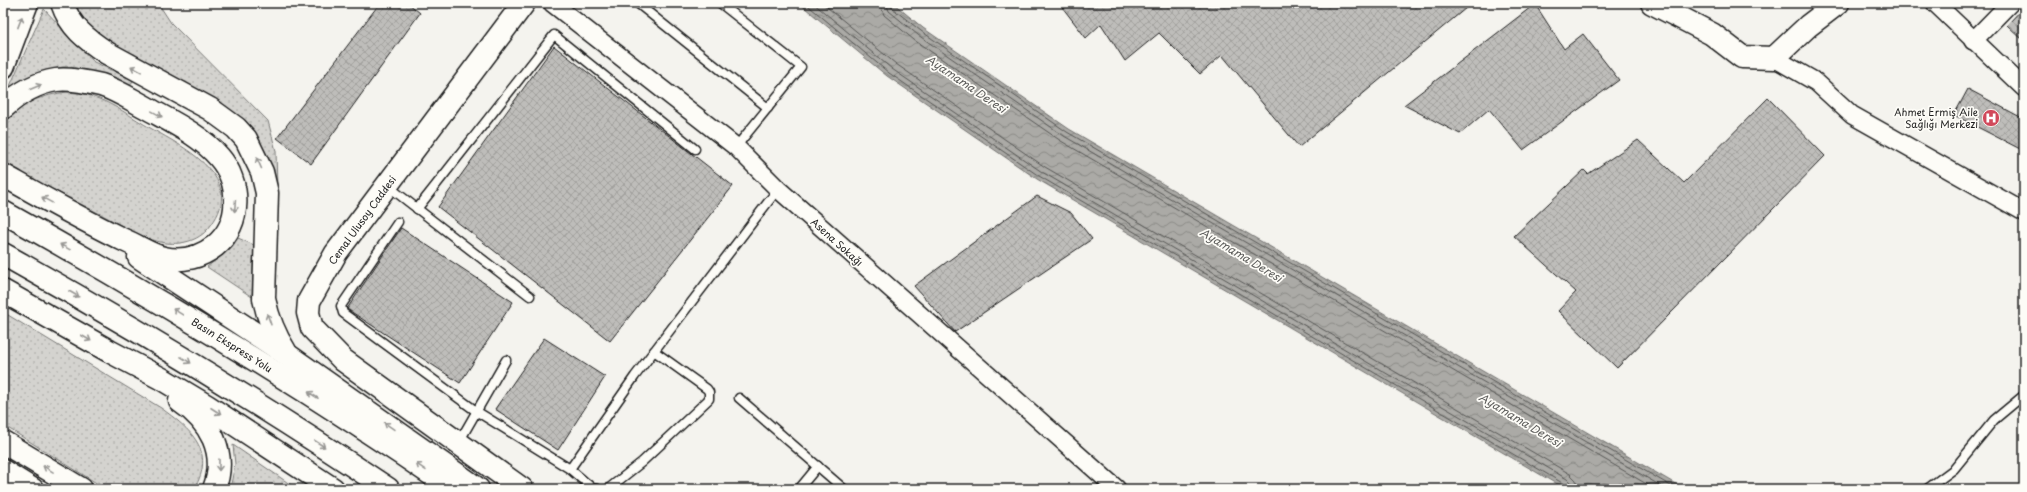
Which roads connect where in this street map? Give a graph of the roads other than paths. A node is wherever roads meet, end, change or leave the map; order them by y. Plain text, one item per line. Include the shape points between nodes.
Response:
1 (10, 3) edge
2 (27, 3) edge
3 (62, 3) edge
4 (524, 3) edge
5 (552, 3) edge
6 (636, 3) edge
7 (720, 3) edge
8 (1652, 3) edge
9 (1838, 3) edge
10 (1935, 3) edge
11 (2010, 3) edge
12 (3, 20) edge
13 (1973, 41) junction
14 (1774, 58) junction
15 (3, 67) edge
16 (2024, 88) edge
17 (3, 108) edge
18 (768, 108) junction
19 (736, 147) junction
20 (696, 148) dead end
21 (3, 175) edge
22 (387, 186) junction
23 (778, 189) junction
24 (417, 209) junction
25 (3, 212) edge
26 (2024, 212) edge
27 (398, 222) dead end
28 (94, 225) junction
29 (3, 254) edge
30 (3, 291) edge
31 (530, 296) dead end
32 (109, 351) junction
33 (654, 351) junction
34 (286, 354) junction
35 (506, 360) dead end
36 (2024, 396) edge
37 (739, 398) dead end
38 (476, 411) junction
39 (3, 442) edge
40 (458, 442) junction
41 (818, 466) junction
42 (570, 469) junction
43 (3, 472) edge
44 (32, 489) edge
45 (81, 489) edge
46 (214, 489) edge
47 (333, 489) edge
48 (388, 489) edge
49 (453, 489) edge
50 (478, 489) edge
51 (522, 489) edge
52 (597, 489) edge
53 (608, 489) edge
54 (799, 489) edge
55 (844, 489) edge
56 (1117, 489) edge
57 (1927, 489) edge

1 - 12 main road
15 -> 2 main road
34 -> 3 main road via 275,335 265,304 267,193 262,172 246,139 236,128 210,109 91,42 72,24
4 - 22 main road, Cemal Ulusoy Caddesi
5 - 19 street, Asena Sokağı
6 - 18 lane
7 - 18 lane via 801,68
8 - 14 main road via 1712,34 1742,57
9 - 14 main road via 1808,26
10 - 13 street
11 - 13 street
13 - 16 street
14 - 26 street via 1816,82 1852,115
17 -> 28 main road via 15,98 56,80 102,86 122,94 178,125 210,147 229,170 236,206 232,224 221,241 205,254 182,260 164,258
18 - 19 lane
19 - 23 street, Asena Sokağı
20 - 24 lane via 554,35
28 -> 21 main road
22 - 24 lane
22 - 40 main road, Cemal Ulusoy Caddesi via 336,253 309,301 308,313 312,328 343,360
23 - 33 lane
23 - 56 street, Asena Sokağı
24 - 31 lane
49 -> 25 main road, Basın Ekspress Yolu via 250,356 162,302
27 - 38 lane via 341,306 343,313
28 - 34 main road
29 -> 48 main road via 169,350
30 -> 32 main road
32 -> 46 main road via 201,419 218,450 220,464
32 -> 47 main road via 207,406
33 - 42 lane
33 - 53 lane via 707,389 709,399 642,462
50 -> 34 main road
35 - 38 lane
36 - 57 lane via 1994,420 1954,469
37 - 41 lane
38 - 40 lane
38 - 42 lane
45 -> 39 main road
40 - 51 main road, Cemal Ulusoy Caddesi
41 - 54 lane
41 - 55 lane
42 - 52 lane via 592,488
43 - 44 main road

